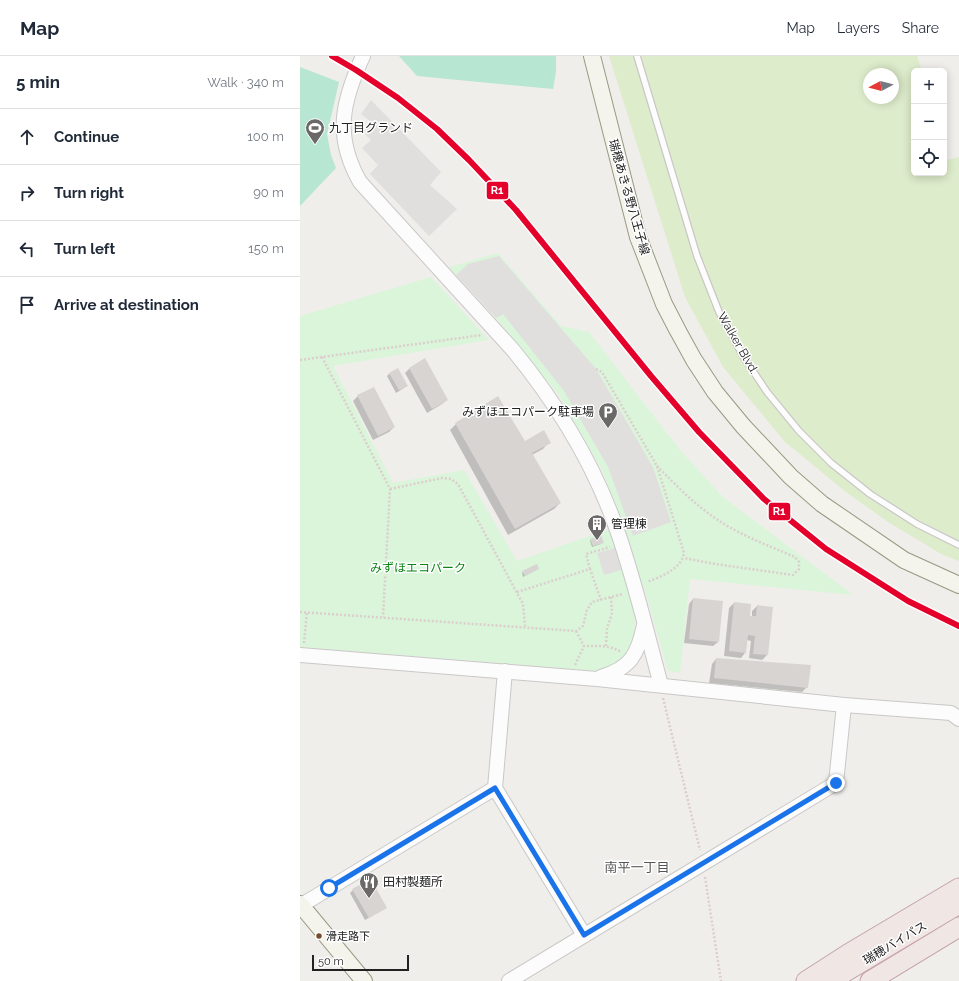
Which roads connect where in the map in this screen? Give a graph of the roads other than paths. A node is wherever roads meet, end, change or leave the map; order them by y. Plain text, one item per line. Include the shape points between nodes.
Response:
1 (363, 56) edge
2 (592, 56) edge
3 (637, 56) edge
4 (959, 544) edge
5 (959, 585) edge
6 (644, 624) junction
7 (302, 656) edge
8 (505, 671) junction
9 (597, 679) junction
10 (661, 685) junction
11 (844, 705) junction
12 (959, 719) edge
13 (495, 788) junction
14 (959, 888) edge
15 (959, 904) edge
16 (300, 905) edge
17 (959, 927) edge
18 (584, 935) junction
19 (959, 942) edge
20 (364, 981) edge
21 (509, 981) edge
22 (806, 981) edge
23 (830, 981) edge
24 (870, 981) edge
25 (893, 981) edge

1 - 6 street via 356,70 343,122 344,139 352,168 360,182 513,350 567,424 594,474 617,530
2 - 5 main road, 瑞穂あきる野八王子線 via 638,237 664,304 694,360 715,392 791,477 822,504 904,560
3 - 4 lane, Walker Blvd. via 697,256 719,312 747,362 767,392 799,431 831,463 870,494 917,524
6 - 9 street via 638,649 627,665 614,674
6 - 10 street
7 - 8 street
8 - 9 street
8 - 13 street
9 - 10 street
10 - 11 street
11 - 12 street via 951,713
11 - 18 street via 836,783
13 - 16 street
13 - 18 street
14 - 22 highway
15 - 23 highway, 瑞穂バイパス
16 - 20 main road
17 - 24 highway, 瑞穂バイパス
18 - 21 street
19 - 25 highway

